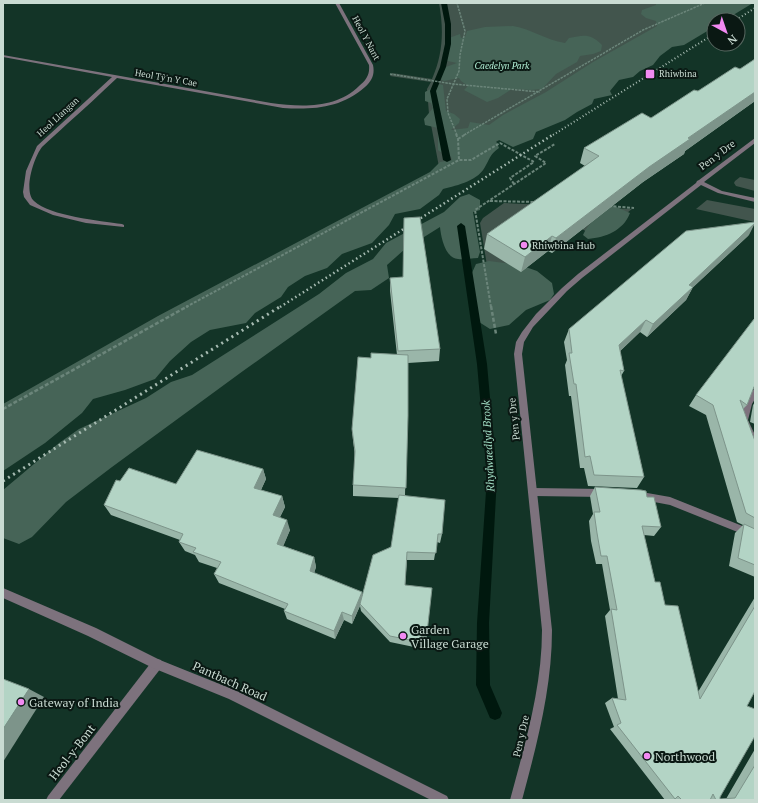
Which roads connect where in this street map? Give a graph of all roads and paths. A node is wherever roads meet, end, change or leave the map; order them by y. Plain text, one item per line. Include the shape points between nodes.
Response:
1 (337, 3) edge
2 (457, 3) edge
3 (705, 3) edge
4 (3, 56) edge
5 (388, 74) dead end
6 (115, 77) junction
7 (453, 84) junction
8 (540, 92) junction
9 (326, 105) joint
10 (458, 139) junction
11 (755, 140) edge
12 (555, 144) dead end
13 (459, 160) junction
14 (699, 182) junction
15 (514, 184) junction
16 (489, 200) junction
17 (755, 200) edge
18 (539, 202) edge
19 (606, 206) edge
20 (640, 208) dead end
21 (122, 226) dead end
22 (496, 334) dead end
23 (755, 392) edge
24 (3, 409) edge
25 (755, 444) edge
26 (534, 492) junction
27 (615, 493) edge
28 (629, 494) edge
29 (755, 535) edge
30 (3, 592) edge
31 (157, 664) junction
32 (52, 800) edge
33 (443, 800) edge
34 (516, 800) edge

1 - 9 street, Heol Y Nant via 373,71 363,87 352,95
2 - 7 path via 465,31 459,71
3 - 8 path via 643,30
4 - 6 street, Heol Tŷ'n Y Cae
5 - 7 path
6 - 9 street, Heol Tŷ'n Y Cae via 271,105
6 - 21 street, Heol Llangan via 39,147 33,157 25,190 27,198 49,212
7 - 8 path
7 - 10 path via 447,99 448,113
8 - 10 path
10 - 13 path
11 - 14 street, Pen y Dre
12 - 15 path via 535,156 546,162
13 - 15 path via 471,160 500,143 534,162 510,178
13 - 24 path
14 - 17 street via 720,192
14 - 26 street, Pen y Dre via 566,288 527,330 520,343 518,354
15 - 16 path
16 - 18 path
16 - 22 path via 475,210
19 - 20 path
23 - 25 street via 748,403 744,420
26 - 27 street
26 - 34 street, Pen y Dre via 547,630 546,663 531,744
28 - 29 street via 670,502
30 - 31 street, Pantbach Road
31 - 32 street, Heol-y-Bont
31 - 33 street, Pantbach Road via 232,695

